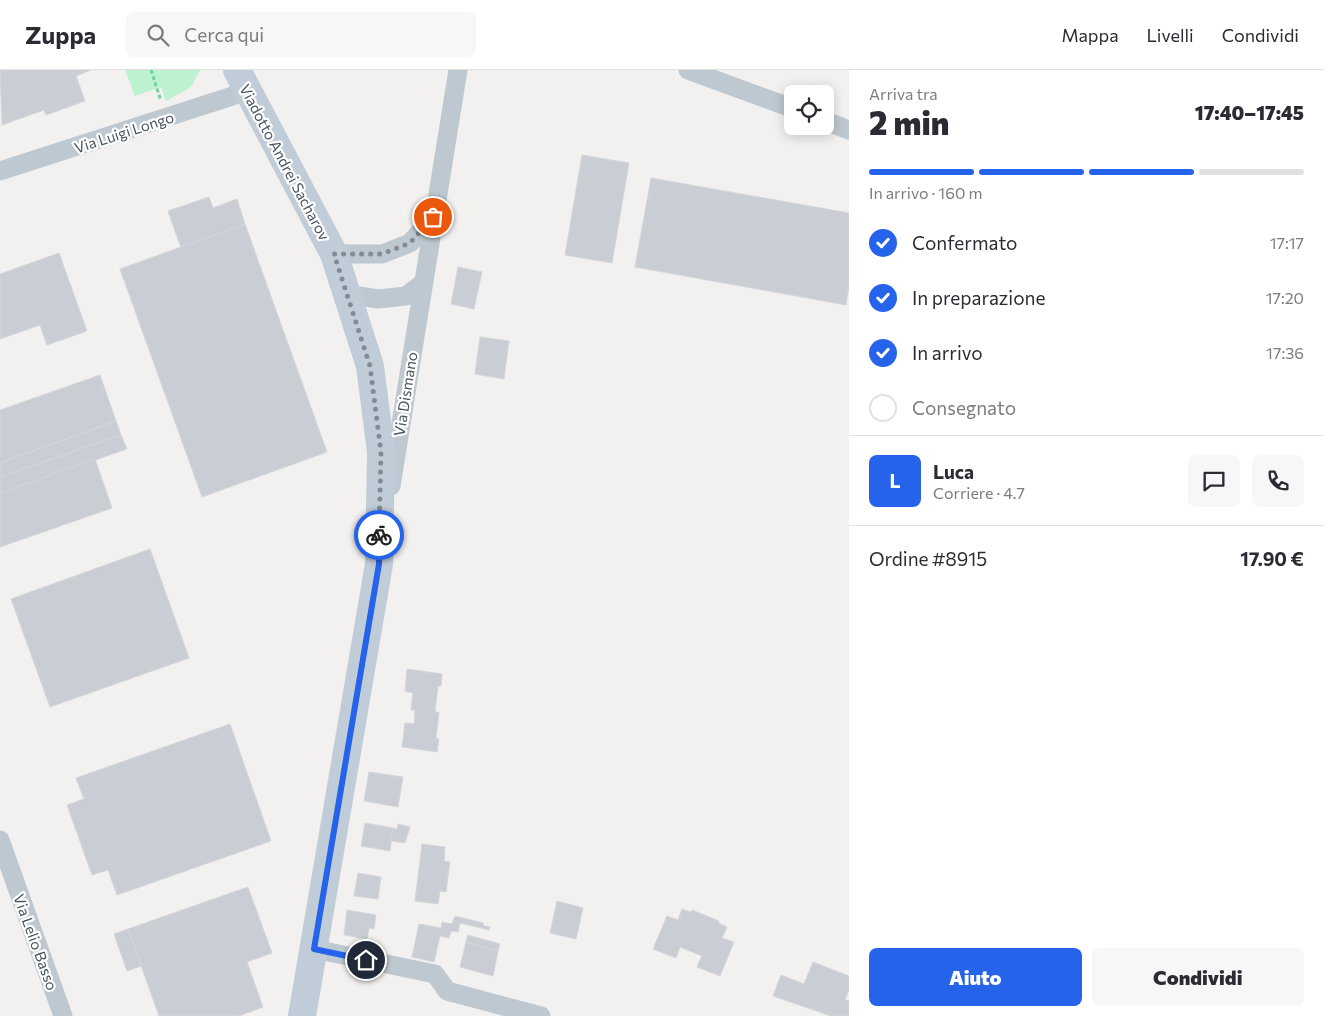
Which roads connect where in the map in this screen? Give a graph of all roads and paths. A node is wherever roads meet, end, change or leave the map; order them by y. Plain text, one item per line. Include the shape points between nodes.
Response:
1 (151, 70) edge
2 (458, 70) edge
3 (688, 70) edge
4 (243, 80) edge
5 (784, 105) edge
6 (166, 119) junction
7 (834, 124) edge
8 (849, 130) edge
9 (0, 171) edge
10 (433, 217) junction
11 (334, 254) junction
12 (423, 283) junction
13 (346, 294) junction
14 (379, 564) junction
15 (0, 840) edge
16 (314, 949) junction
17 (62, 1016) edge
18 (302, 1016) edge
19 (541, 1016) edge

1 - 6 path
2 - 10 street, Via Dismano
3 - 5 street
4 - 6 street, Via Luigi Longo
4 - 11 main road, Viadotto Andrei Sacharov
6 - 9 street, Via Luigi Longo
7 - 8 street
10 - 11 street via 410,243 382,254
10 - 12 street, Via Dismano
11 - 13 main road, Via Dismano
12 - 13 street via 406,296 378,299
12 - 14 street, Via Dismano
13 - 14 main road, Via Dismano via 370,366 381,452
14 - 16 main road, Via Dismano
15 - 17 street, Via Lelio Basso
16 - 18 main road, Via Dismano
16 - 19 street via 435,974 447,991

